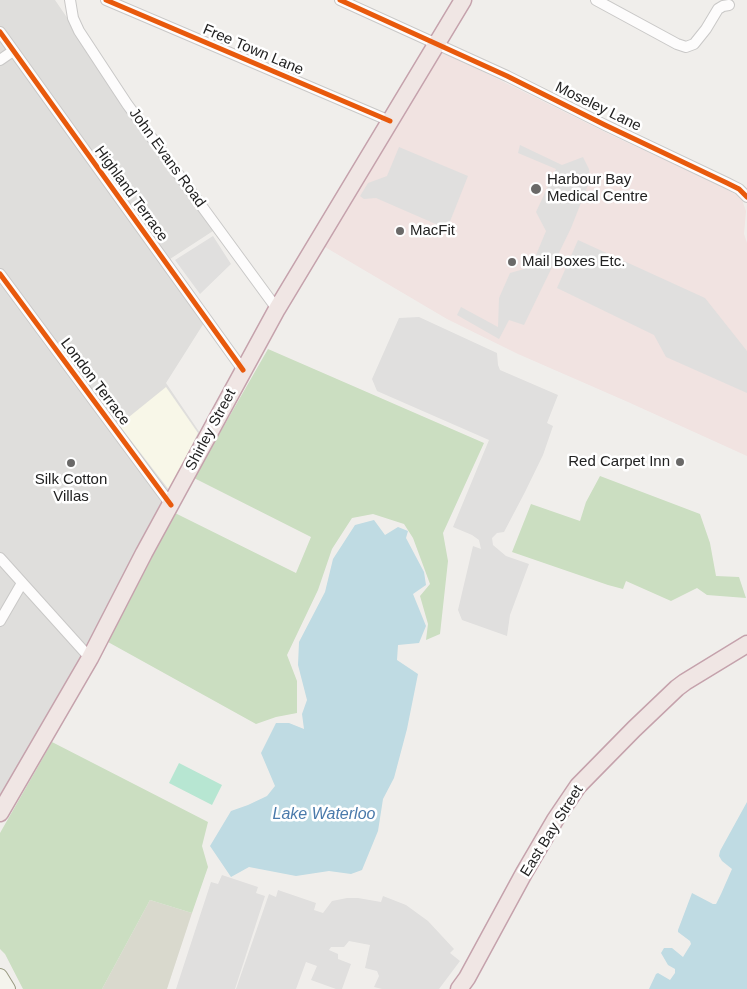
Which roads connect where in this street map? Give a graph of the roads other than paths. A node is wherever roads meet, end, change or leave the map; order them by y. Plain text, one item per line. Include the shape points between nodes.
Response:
1 (70, 0) edge
2 (106, 0) edge
3 (340, 0) edge
4 (463, 0) edge
5 (596, 0) edge
6 (729, 5) dead end
7 (0, 32) edge
8 (436, 44) junction
9 (13, 51) junction
10 (0, 60) edge
11 (390, 121) junction
12 (747, 197) edge
13 (0, 274) edge
14 (277, 309) junction
15 (243, 370) junction
16 (171, 505) junction
17 (0, 558) edge
18 (22, 583) junction
19 (0, 621) edge
20 (747, 644) edge
21 (90, 658) junction
22 (0, 814) edge
23 (0, 976) edge
24 (466, 985) edge
25 (8, 989) edge

1 - 14 street, John Evans Road via 79,31 127,104
2 - 11 street, Free Town Lane
3 - 8 street, Moseley Lane
4 - 8 highway, Shirley Street
5 - 6 street via 686,47 694,44 718,9
7 - 9 street, Highland Terrace
8 - 11 highway, Shirley Street
8 - 12 street, Moseley Lane via 727,183
9 - 10 street
9 - 15 street, Highland Terrace
11 - 14 highway, Shirley Street
13 - 16 street, London Terrace
14 - 15 highway, Shirley Street
15 - 16 highway, Shirley Street
16 - 21 highway, Shirley Street
17 - 18 street
18 - 19 street
18 - 21 street
20 - 24 highway, East Bay Street via 684,682 578,786 528,865
21 - 22 highway, Shirley Street
23 - 25 main road

